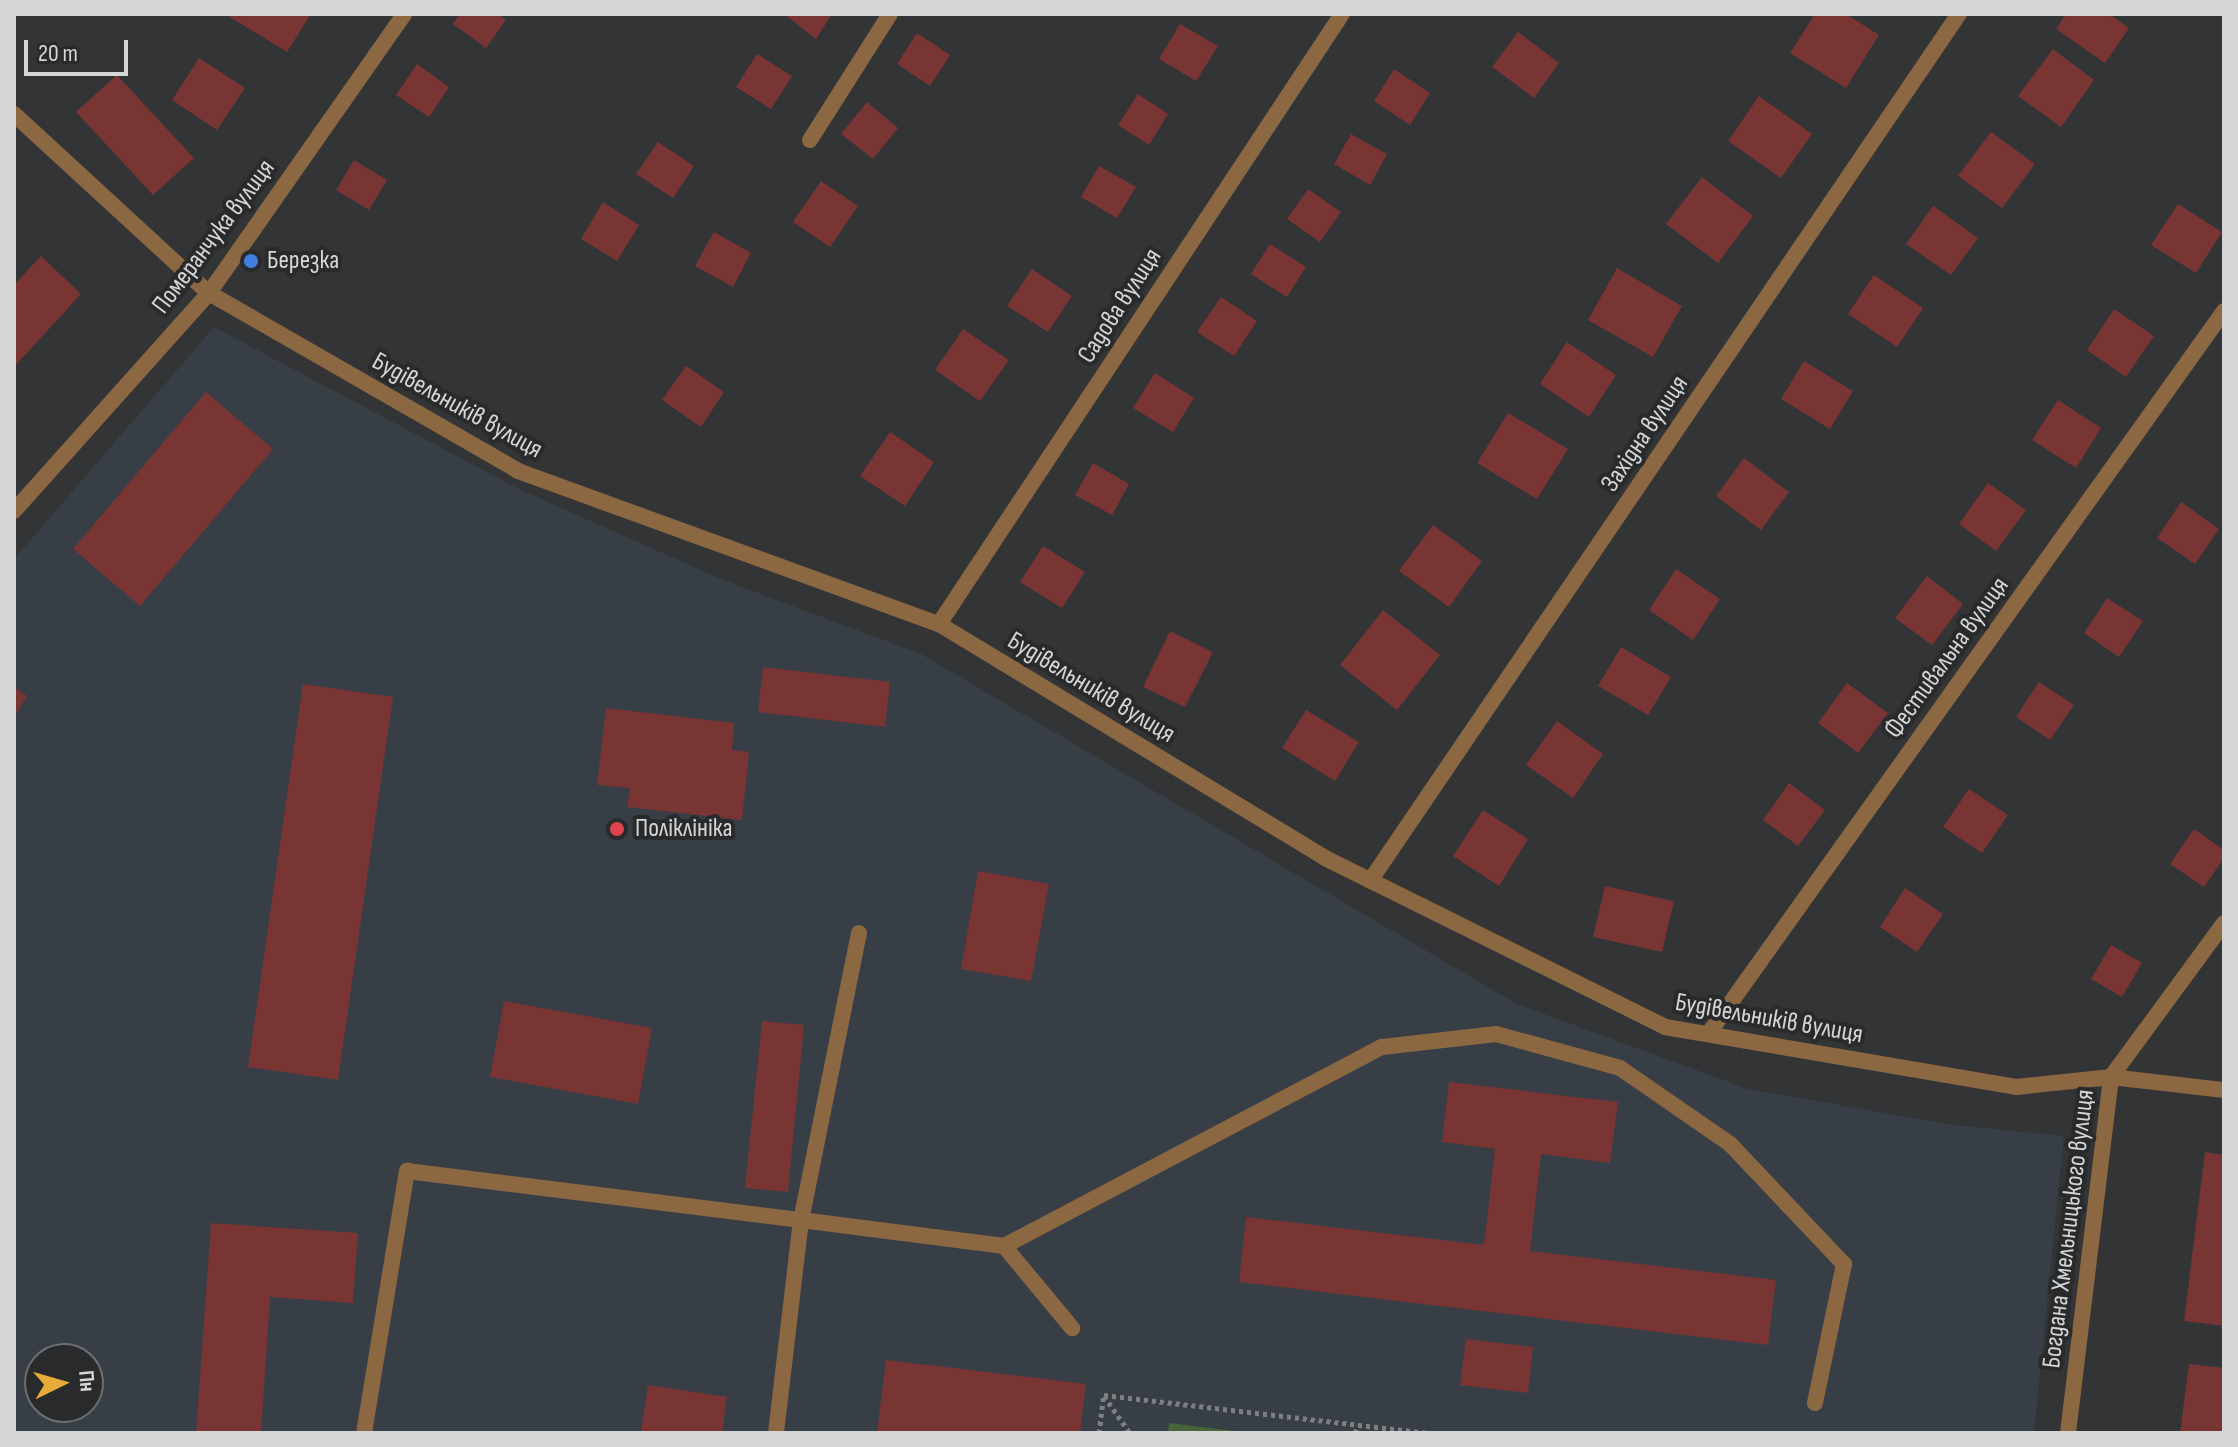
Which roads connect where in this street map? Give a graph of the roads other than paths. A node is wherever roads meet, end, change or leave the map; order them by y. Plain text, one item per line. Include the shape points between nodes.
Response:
1 (404, 14) edge
2 (890, 14) edge
3 (1342, 14) edge
4 (1959, 14) edge
5 (14, 114) edge
6 (810, 140) dead end
7 (209, 293) junction
8 (2224, 311) edge
9 (14, 511) edge
10 (939, 624) junction
11 (1370, 881) junction
12 (2224, 923) edge
13 (859, 933) dead end
14 (1709, 1033) junction
15 (2111, 1077) junction
16 (2224, 1090) edge
17 (801, 1220) junction
18 (1004, 1246) junction
19 (1072, 1328) dead end
20 (1815, 1403) dead end
21 (364, 1433) edge
22 (776, 1433) edge
23 (2068, 1433) edge

1 - 7 street, Померанчука вулиця
2 - 6 street
3 - 10 street, Садова вулиця
4 - 11 street, Західна вулиця
5 - 7 street, Будівельників вулиця
7 - 9 street, Померанчука вулиця
7 - 10 street, Будівельників вулиця via 518,471
8 - 14 street, Фестивальна вулиця
10 - 11 street, Будівельників вулиця
11 - 14 street, Будівельників вулиця via 1665,1027
12 - 15 street, Богдана Хмельницького вулиця
13 - 17 street
14 - 15 street, Будівельників вулиця via 2016,1087
15 - 16 street, Будівельників вулиця
15 - 23 street, Богдана Хмельницького вулиця
17 - 18 street
17 - 21 street via 407,1171
17 - 22 street
18 - 19 street
18 - 20 street via 1382,1047 1496,1034 1620,1068 1730,1144 1844,1264

